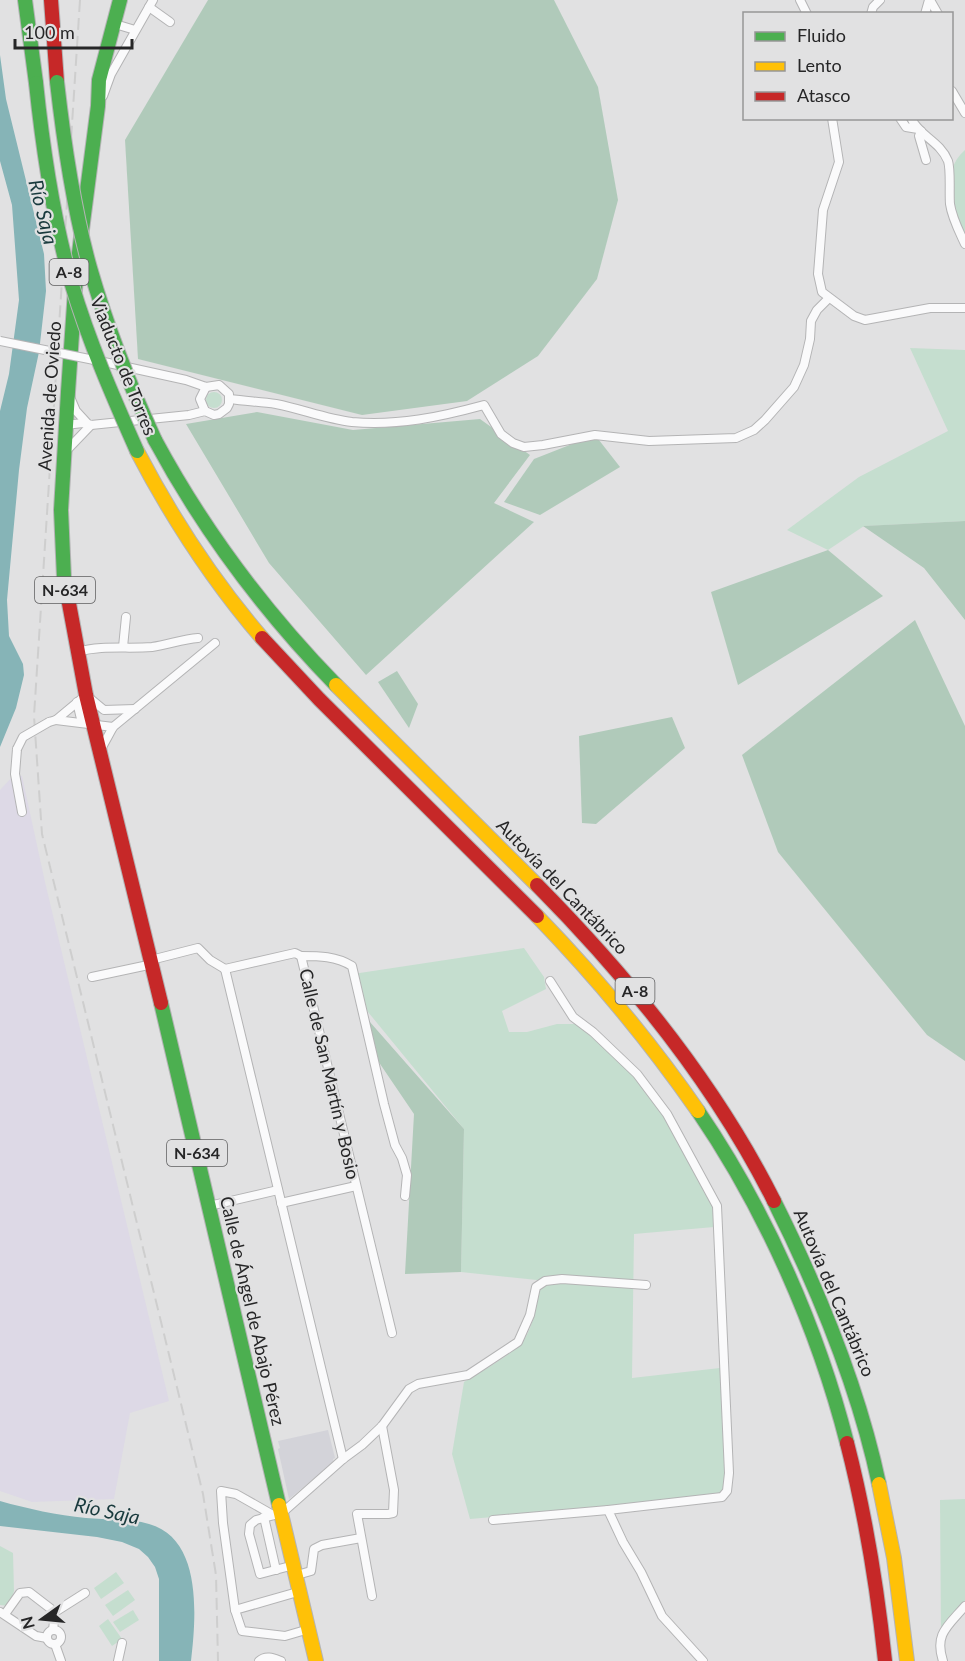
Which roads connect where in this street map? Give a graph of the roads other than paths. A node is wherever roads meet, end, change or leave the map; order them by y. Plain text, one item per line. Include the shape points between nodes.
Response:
1 (25, 0) edge
2 (30, 0) edge
3 (51, 0) edge
4 (56, 0) edge
5 (120, 0) edge
6 (880, 0) edge
7 (151, 3) edge
8 (872, 12) edge
9 (170, 22) dead end
10 (115, 24) junction
11 (135, 30) junction
12 (57, 80) junction
13 (36, 83) junction
14 (953, 94) edge
15 (98, 106) junction
16 (965, 113) edge
17 (832, 120) edge
18 (901, 120) edge
19 (912, 120) edge
20 (919, 130) junction
21 (926, 160) dead end
22 (965, 244) edge
23 (829, 298) junction
24 (965, 308) edge
25 (0, 340) edge
26 (206, 387) junction
27 (68, 392) junction
28 (230, 399) junction
29 (205, 411) junction
30 (65, 425) junction
31 (89, 426) junction
32 (155, 440) joint
33 (137, 451) joint
34 (63, 458) junction
35 (126, 617) dead end
36 (198, 638) dead end
37 (215, 643) dead end
38 (123, 647) junction
39 (77, 652) junction
40 (82, 699) junction
41 (137, 709) junction
42 (104, 710) junction
43 (52, 721) junction
44 (99, 726) junction
45 (111, 793) joint
46 (22, 812) dead end
47 (301, 956) junction
48 (152, 962) junction
49 (225, 969) junction
50 (92, 977) dead end
51 (550, 981) dead end
52 (356, 1186) junction
53 (278, 1190) junction
54 (405, 1196) dead end
55 (281, 1203) junction
56 (209, 1206) junction
57 (646, 1285) dead end
58 (392, 1333) dead end
59 (382, 1426) junction
60 (343, 1459) junction
61 (608, 1510) junction
62 (277, 1514) junction
63 (260, 1518) junction
64 (493, 1520) dead end
65 (361, 1538) junction
66 (276, 1570) junction
67 (295, 1570) junction
68 (301, 1591) junction
69 (85, 1593) dead end
70 (372, 1596) dead end
71 (965, 1606) edge
72 (235, 1610) junction
73 (55, 1612) junction
74 (3, 1613) edge
75 (309, 1629) junction
76 (53, 1630) junction
77 (47, 1638) junction
78 (122, 1643) dead end
79 (55, 1644) junction
80 (58, 1660) edge
81 (118, 1661) edge
82 (259, 1661) edge
83 (281, 1661) edge
84 (316, 1661) edge
85 (703, 1661) edge
86 (885, 1661) edge
87 (907, 1661) edge
88 (943, 1661) edge

1 - 13 highway
2 - 13 highway, A-8
3 - 12 highway, A-8
4 - 12 highway
5 - 10 highway, Avenida de Oviedo / N-634
6 - 8 street
7 - 9 street
7 - 11 street
10 - 11 street
10 - 15 highway, Avenida de Oviedo / N-634 via 99,80
11 - 15 street
12 - 32 highway, Viaducto de Torres / A-8, bridge via 69,177 87,263 112,340
13 - 33 highway, Viaducto de Torres / A-8, bridge via 48,177 69,274 93,349
14 - 16 street
15 - 27 highway, Avenida de Oviedo / N-634 via 76,276
17 - 23 street via 839,162 823,210 818,274 820,288
18 - 20 street via 906,127
19 - 20 street
20 - 21 street
20 - 22 street via 931,138 949,163 950,205
23 - 24 street via 865,320 930,308
23 - 28 street via 810,321 804,365 794,387 754,430 736,438 649,441 595,435 524,447 501,434 484,405 402,423 376,423 350,422 276,404
25 - 26 street, bridge
26 - 28 street via 224,387
26 - 29 street via 200,399
27 - 30 highway, Avenida de Oviedo / N-634
27 - 31 street via 76,411
28 - 29 street via 224,412 214,415
29 - 31 street
30 - 31 street
30 - 34 highway, Avenida de Oviedo / N-634
31 - 34 street
32 - 87 highway, Autovía del Cantábrico / A-8 via 213,538 267,610 328,677 610,961 677,1043 733,1126 801,1252 850,1375 887,1512
33 - 86 highway, Autovía del Cantábrico / A-8 via 188,540 261,637 595,976 668,1067 716,1140 787,1274 836,1402 871,1545
34 - 39 highway, Avenida de Oviedo / N-634 via 62,559
35 - 38 street
36 - 38 street via 153,647
37 - 41 street
38 - 39 street
39 - 40 highway, Avenida de Oviedo / N-634
40 - 42 street
40 - 43 street
40 - 44 highway, Avenida de Oviedo / N-634
41 - 42 street
41 - 44 street
42 - 44 street
43 - 44 street
43 - 46 street, bridge via 23,737 17,749 15,774
44 - 45 highway, Avenida de Oviedo / N-634
45 - 48 highway, Calle de Ángel de Abajo Pérez / N-634
47 - 49 street via 295,953
47 - 52 street, Calle de San Martín y Bosio
47 - 54 street, Calle de San Martín y Bosio via 323,956 351,966 384,1104 406,1175
48 - 49 street via 198,948
48 - 50 street
48 - 56 highway, Calle de Ángel de Abajo Pérez / N-634
49 - 53 street
51 - 61 street via 573,1017 637,1074 667,1114 717,1206 727,1491 722,1497
52 - 55 street
52 - 58 street, Calle de San Martín y Bosio
53 - 55 street
53 - 56 street
55 - 60 street
56 - 62 highway, Calle de Ángel de Abajo Pérez / N-634
57 - 59 street via 545,1281 536,1287 530,1315 518,1342 468,1376 409,1389
59 - 60 street
59 - 65 street via 393,1513 357,1514
60 - 62 street
61 - 64 street
61 - 85 street via 662,1616
62 - 63 street
62 - 67 highway, Calle de Ángel de Abajo Pérez / N-634
62 - 72 street via 221,1491
63 - 66 street
63 - 66 street via 250,1525 249,1534 260,1574
65 - 67 street via 322,1545 314,1550 310,1571
65 - 70 street
66 - 67 street
67 - 68 highway, Calle de Ángel de Abajo Pérez / N-634
68 - 72 street
68 - 75 highway, Calle de Ángel de Abajo Pérez / N-634
69 - 73 street
71 - 88 street via 941,1634 939,1648
72 - 75 street via 242,1631 285,1636
73 - 74 street via 39,1598 24,1592
73 - 76 street
74 - 77 street via 36,1636
75 - 84 highway, Calle de Ángel de Abajo Pérez / N-634
76 - 77 street
76 - 79 street via 61,1636
77 - 79 street
78 - 81 street
79 - 80 street
82 - 83 street

